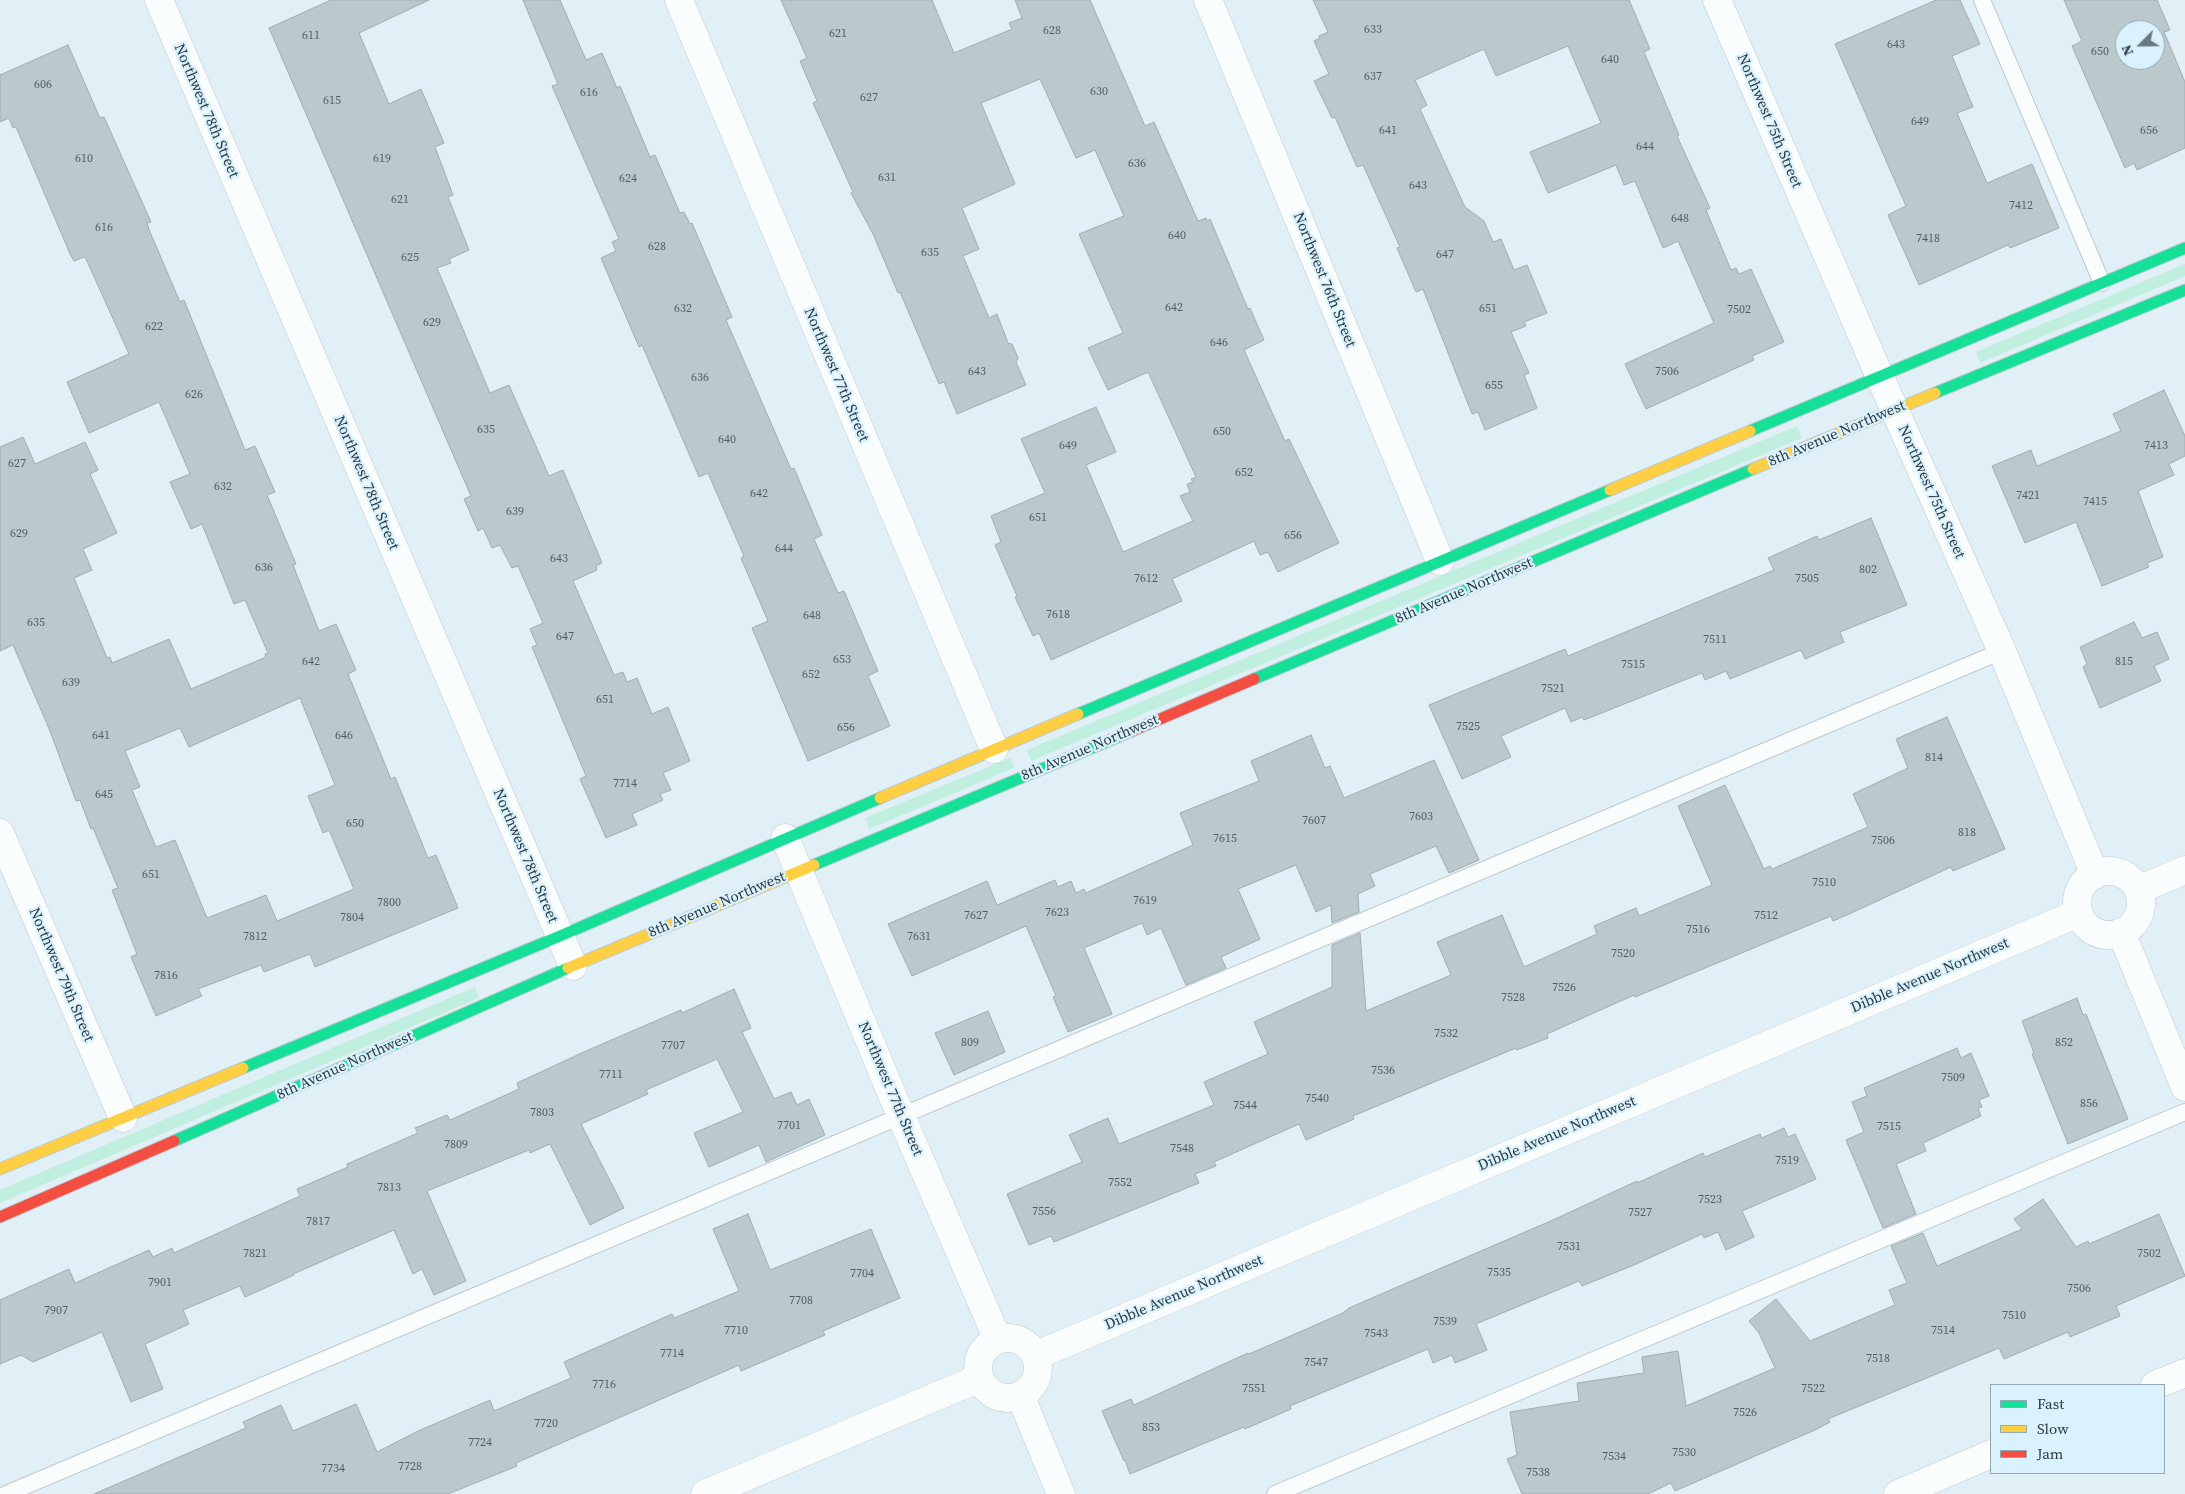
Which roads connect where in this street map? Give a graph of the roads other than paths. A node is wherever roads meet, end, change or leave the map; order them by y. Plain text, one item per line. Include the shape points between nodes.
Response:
1 (159, 0) edge
2 (679, 0) edge
3 (1208, 0) edge
4 (1717, 0) edge
5 (1982, 0) edge
6 (2185, 248) edge
7 (2102, 283) junction
8 (2185, 290) edge
9 (1880, 377) junction
10 (1894, 410) junction
11 (1440, 561) junction
12 (2002, 652) junction
13 (994, 749) junction
14 (0, 833) edge
15 (785, 838) junction
16 (2185, 870) edge
17 (799, 871) junction
18 (2095, 874) junction
19 (2138, 890) junction
20 (2079, 913) junction
21 (2121, 932) junction
22 (560, 936) junction
23 (574, 966) junction
24 (2185, 1087) edge
25 (2185, 1112) edge
26 (901, 1116) junction
27 (123, 1118) junction
28 (0, 1169) edge
29 (0, 1217) edge
30 (998, 1340) junction
31 (1035, 1356) junction
32 (2185, 1372) edge
33 (980, 1378) junction
34 (2157, 1384) edge
35 (1020, 1395) junction
36 (1990, 1454) edge
37 (6, 1494) edge
38 (705, 1494) edge
39 (1061, 1494) edge
40 (1275, 1494) edge
41 (1898, 1494) edge

1 - 22 street, Northwest 78th Street
2 - 13 street, Northwest 77th Street
3 - 11 street, Northwest 76th Street
4 - 9 street, Northwest 75th Street
5 - 7 lane
6 - 7 main road
7 - 9 main road
8 - 10 main road, 8th Avenue Northwest
9 - 10 street, Northwest 75th Street
9 - 11 main road
10 - 12 street, Northwest 75th Street
10 - 17 main road, 8th Avenue Northwest
11 - 13 main road
12 - 18 street, Northwest 75th Street
12 - 26 lane
13 - 15 main road
14 - 27 street, Northwest 79th Street
15 - 17 street, Northwest 77th Street
15 - 22 main road
16 - 19 street
17 - 23 main road, 8th Avenue Northwest
17 - 26 street, Northwest 77th Street
18 - 19 street via 2120,873 2129,877
18 - 20 street via 2082,886 2078,896
19 - 21 street via 2141,904 2137,917
20 - 21 street via 2088,926 2099,933
20 - 31 street, Dibble Avenue Northwest
21 - 24 street
22 - 23 street, Northwest 78th Street
22 - 27 main road
23 - 29 main road, 8th Avenue Northwest
25 - 40 lane
26 - 30 street, Northwest 77th Street
26 - 37 lane
27 - 28 main road
30 - 31 street via 1020,1342
30 - 33 street via 980,1356
31 - 35 street via 1038,1365 1036,1376 1032,1386
32 - 34 street
33 - 35 street via 988,1391 996,1396 1006,1399
33 - 38 street
35 - 39 street
36 - 41 street

